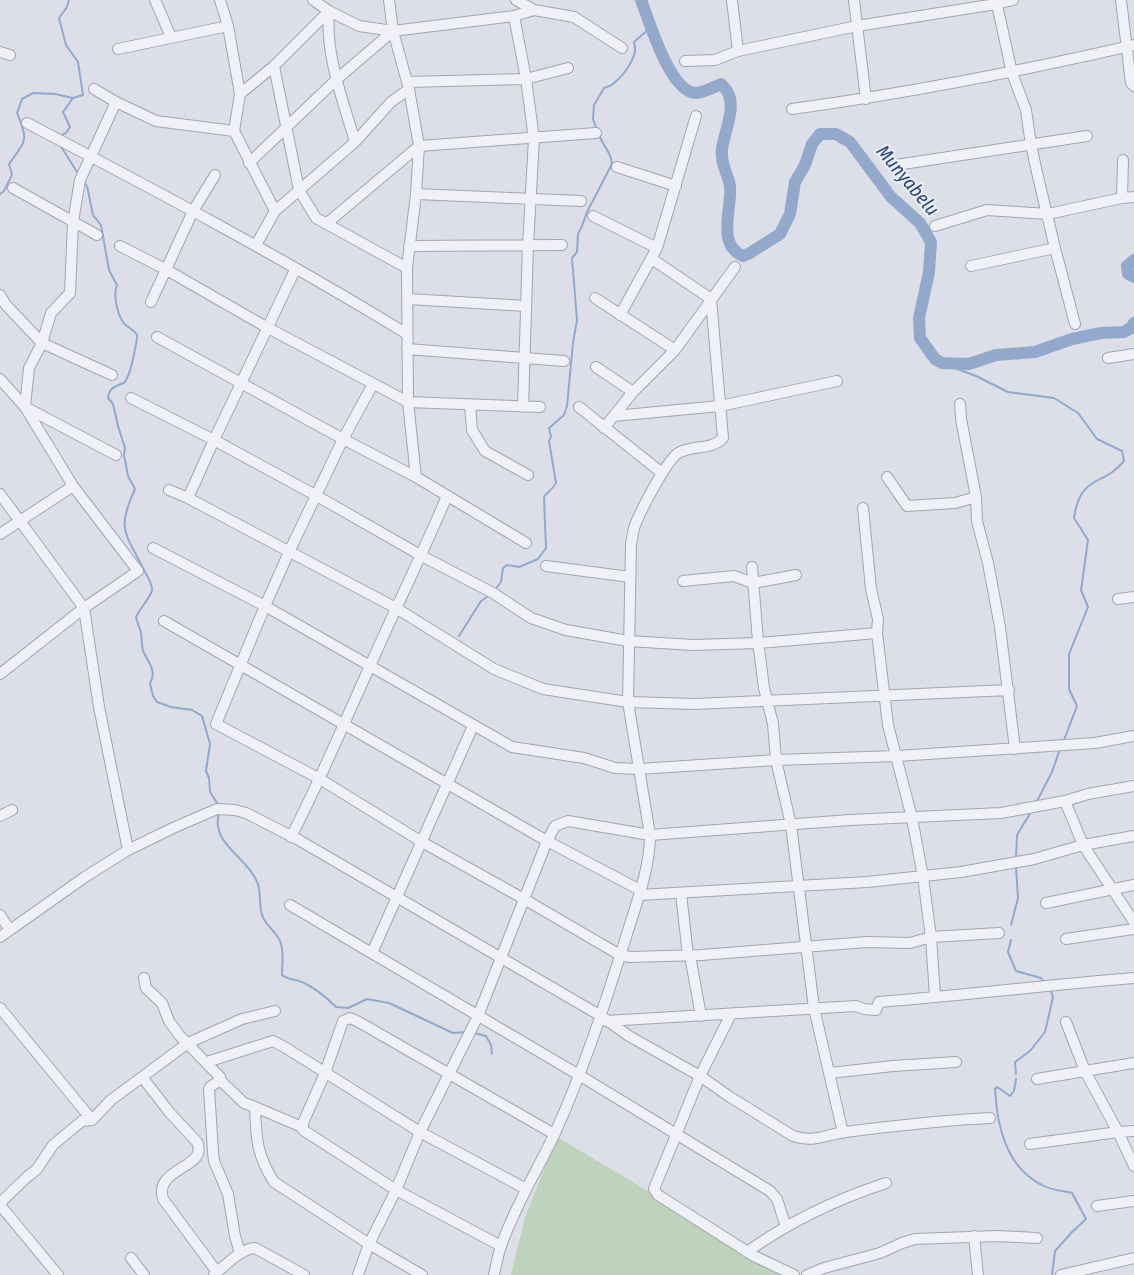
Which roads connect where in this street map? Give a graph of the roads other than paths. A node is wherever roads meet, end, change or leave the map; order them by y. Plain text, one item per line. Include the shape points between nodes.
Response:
1 (156, 0) edge
2 (220, 0) edge
3 (313, 0) edge
4 (389, 0) edge
5 (516, 0) edge
6 (732, 0) edge
7 (854, 0) edge
8 (1013, 0) edge
9 (1121, 0) edge
10 (996, 2) edge
11 (534, 10) junction
12 (329, 11) junction
13 (514, 16) junction
14 (228, 26) junction
15 (857, 26) junction
16 (393, 30) junction
17 (170, 37) junction
18 (1130, 46) edge
19 (622, 48) dead end
20 (118, 49) dead end
21 (738, 51) junction
22 (685, 61) dead end
23 (274, 66) junction
24 (568, 68) dead end
25 (1012, 73) junction
26 (336, 79) junction
27 (526, 79) junction
28 (408, 86) junction
29 (1134, 86) edge
30 (94, 89) dead end
31 (240, 94) junction
32 (866, 98) junction
33 (116, 102) junction
34 (792, 109) dead end
35 (696, 116) dead end
36 (27, 123) dead end
37 (286, 128) junction
38 (234, 131) junction
39 (596, 133) dead end
40 (1087, 136) dead end
41 (534, 139) junction
42 (356, 142) junction
43 (1031, 145) junction
44 (419, 146) junction
45 (91, 156) junction
46 (1123, 160) dead end
47 (249, 163) junction
48 (896, 165) dead end
49 (617, 167) dead end
50 (215, 175) dead end
51 (676, 186) junction
52 (13, 188) dead end
53 (299, 190) junction
54 (416, 194) junction
55 (1134, 197) edge
56 (531, 198) junction
57 (1122, 198) junction
58 (581, 201) dead end
59 (193, 211) junction
60 (275, 211) junction
61 (1048, 214) junction
62 (594, 216) dead end
63 (73, 222) junction
64 (326, 224) junction
65 (935, 226) dead end
66 (97, 235) dead end
67 (256, 245) junction
68 (528, 245) junction
69 (562, 245) dead end
70 (120, 246) dead end
71 (409, 246) junction
72 (657, 248) junction
73 (1055, 248) junction
74 (652, 259) junction
75 (971, 266) dead end
76 (735, 267) dead end
77 (407, 268) junction
78 (165, 269) junction
79 (295, 270) junction
80 (0, 296) edge
81 (595, 298) dead end
82 (408, 299) junction
83 (711, 300) junction
84 (151, 302) dead end
85 (526, 306) junction
86 (620, 315) junction
87 (1076, 324) dead end
88 (268, 328) junction
89 (407, 334) junction
90 (157, 337) dead end
91 (42, 343) junction
92 (407, 349) junction
93 (675, 350) junction
94 (1134, 354) edge
95 (525, 358) junction
96 (1108, 358) dead end
97 (564, 361) dead end
98 (596, 367) dead end
99 (112, 375) dead end
100 (0, 379) edge
101 (837, 381) dead end
102 (241, 383) junction
103 (373, 384) junction
104 (634, 392) junction
105 (131, 398) dead end
106 (408, 402) junction
107 (960, 404) dead end
108 (470, 405) junction
109 (720, 406) junction
110 (25, 407) junction
111 (524, 407) junction
112 (540, 407) dead end
113 (579, 407) dead end
114 (614, 416) junction
115 (604, 428) junction
116 (343, 439) junction
117 (214, 440) junction
118 (116, 455) dead end
119 (662, 473) junction
120 (528, 475) dead end
121 (416, 477) junction
122 (887, 477) dead end
123 (73, 486) junction
124 (169, 490) dead end
125 (0, 494) edge
126 (317, 496) junction
127 (448, 496) junction
128 (976, 497) junction
129 (188, 498) junction
130 (863, 508) dead end
131 (21, 521) junction
132 (0, 534) edge
133 (526, 543) dead end
134 (153, 548) dead end
135 (289, 552) junction
136 (422, 556) junction
137 (546, 566) dead end
138 (752, 567) dead end
139 (796, 574) dead end
140 (630, 577) junction
141 (683, 581) dead end
142 (753, 583) junction
143 (1134, 597) edge
144 (1118, 599) dead end
145 (265, 606) junction
146 (84, 608) junction
147 (396, 608) junction
148 (164, 621) dead end
149 (877, 633) junction
150 (628, 641) junction
151 (759, 642) junction
152 (242, 665) junction
153 (370, 666) junction
154 (0, 674) edge
155 (1009, 690) junction
156 (884, 695) junction
157 (767, 701) junction
158 (628, 702) junction
159 (344, 724) junction
160 (472, 726) junction
161 (1134, 736) edge
162 (1015, 749) junction
163 (897, 756) junction
164 (776, 760) junction
165 (639, 769) junction
166 (320, 779) junction
167 (447, 782) junction
168 (1134, 786) edge
169 (1065, 801) junction
170 (12, 810) dead end
171 (0, 816) edge
172 (912, 818) junction
173 (791, 825) junction
174 (650, 835) junction
175 (1134, 836) edge
176 (292, 837) junction
177 (547, 840) junction
178 (422, 842) junction
179 (1083, 845) junction
180 (128, 850) junction
181 (923, 877) junction
182 (1134, 885) edge
183 (800, 886) junction
184 (1111, 889) junction
185 (640, 893) junction
186 (681, 893) junction
187 (397, 899) junction
188 (524, 899) junction
189 (1046, 903) dead end
190 (290, 905) dead end
191 (0, 915) edge
192 (1134, 922) edge
193 (1134, 929) edge
194 (10, 930) junction
195 (999, 933) dead end
196 (0, 937) edge
197 (931, 937) junction
198 (1066, 939) dead end
199 (808, 947) junction
200 (372, 953) junction
201 (620, 955) junction
202 (689, 956) junction
203 (500, 958) junction
204 (144, 978) dead end
205 (1134, 978) edge
206 (935, 998) junction
207 (0, 1008) edge
208 (814, 1008) junction
209 (275, 1011) dead end
210 (731, 1014) junction
211 (478, 1016) junction
212 (701, 1016) junction
213 (604, 1019) junction
214 (1066, 1022) dead end
215 (188, 1043) junction
216 (207, 1062) junction
217 (956, 1062) dead end
218 (1134, 1063) edge
219 (1085, 1072) junction
220 (325, 1073) junction
221 (448, 1073) junction
222 (830, 1073) junction
223 (579, 1075) junction
224 (700, 1076) junction
225 (142, 1077) junction
226 (1038, 1079) dead end
227 (220, 1080) junction
228 (255, 1107) junction
229 (990, 1118) dead end
230 (92, 1120) junction
231 (302, 1127) junction
232 (1134, 1131) edge
233 (420, 1132) junction
234 (1118, 1132) junction
235 (842, 1133) junction
236 (554, 1134) junction
237 (676, 1135) junction
238 (1030, 1144) dead end
239 (1134, 1166) edge
240 (886, 1183) dead end
241 (396, 1190) junction
242 (526, 1190) junction
243 (1134, 1201) edge
244 (0, 1204) edge
245 (1097, 1206) dead end
246 (786, 1227) junction
247 (974, 1236) junction
248 (1037, 1238) dead end
249 (370, 1244) junction
250 (501, 1246) junction
251 (747, 1252) junction
252 (240, 1253) junction
253 (131, 1258) dead end
254 (1134, 1258) edge
255 (216, 1274) edge
256 (58, 1275) edge
257 (144, 1275) edge
258 (304, 1275) edge
259 (358, 1275) edge
260 (422, 1275) edge
261 (494, 1275) edge
262 (794, 1275) edge
263 (807, 1275) edge
264 (978, 1275) edge
265 (1061, 1275) edge

1 - 17 street
2 - 14 street
3 - 12 street
4 - 16 street
5 - 11 street
6 - 21 street
7 - 15 street
8 - 10 street
9 - 18 street
10 - 15 street
10 - 25 street
11 - 13 street
11 - 19 street via 574,17
12 - 16 street via 359,26
12 - 23 street
12 - 26 street via 327,29
13 - 16 street
13 - 27 street
14 - 17 street
14 - 31 street
15 - 21 street
15 - 32 street
16 - 26 street
16 - 28 street
17 - 20 street
18 - 25 street
18 - 29 street via 1131,83
21 - 22 street via 715,60
23 - 31 street
23 - 37 street
24 - 27 street
25 - 32 street
25 - 43 street via 1026,110
26 - 37 street
26 - 42 street
27 - 28 street
27 - 41 street
28 - 42 street
28 - 44 street
30 - 33 street
31 - 38 street
32 - 34 street
33 - 38 street via 156,121
33 - 45 street
35 - 51 street
36 - 45 street
37 - 47 street
37 - 53 street
38 - 47 street
39 - 41 street
40 - 43 street
41 - 44 street
41 - 56 street
42 - 53 street
43 - 48 street
43 - 61 street
44 - 54 street
44 - 64 street
45 - 59 street
45 - 63 street via 81,178
46 - 57 street
47 - 60 street
49 - 51 street
50 - 59 street
51 - 72 street
52 - 63 street
53 - 60 street
53 - 64 street via 316,218
54 - 56 street
54 - 71 street
55 - 57 street
56 - 58 street
56 - 68 street
57 - 61 street
59 - 67 street
59 - 78 street
60 - 67 street
61 - 65 street via 987,210
61 - 73 street
62 - 72 street
63 - 66 street
63 - 91 street via 70,293 51,313
64 - 77 street
67 - 79 street
68 - 69 street
68 - 71 street
68 - 85 street
70 - 78 street
71 - 77 street
72 - 74 street
73 - 75 street
73 - 87 street
74 - 83 street
74 - 86 street
76 - 83 street
77 - 82 street
78 - 84 street
78 - 88 street
79 - 88 street
79 - 89 street
80 - 91 street
81 - 86 street
82 - 85 street
82 - 89 street
83 - 93 street
83 - 109 street
85 - 95 street
86 - 93 street
88 - 102 street
88 - 103 street
89 - 92 street
90 - 102 street
91 - 99 street
91 - 110 street via 29,368
92 - 95 street
92 - 106 street
93 - 104 street
94 - 96 street
95 - 97 street
95 - 111 street
98 - 104 street
100 - 110 street
101 - 109 street
102 - 116 street
102 - 117 street
103 - 106 street
103 - 116 street
104 - 114 street
105 - 117 street
106 - 108 street
106 - 121 street
107 - 128 street
108 - 111 street
108 - 120 street via 472,430 485,451
109 - 114 street
109 - 119 street via 723,438 718,444 681,452 674,456
110 - 118 street
110 - 123 street
111 - 112 street
113 - 115 street
114 - 115 street
115 - 119 street
116 - 121 street
116 - 126 street
117 - 126 street
117 - 129 street
119 - 140 street via 634,528
121 - 127 street
122 - 128 street via 907,506 955,503
123 - 131 street
123 - 146 street via 138,571
124 - 129 street
125 - 131 street
126 - 135 street
126 - 136 street
127 - 133 street
127 - 136 street
128 - 155 street
129 - 135 street
130 - 149 street via 871,589 878,619
131 - 132 street
131 - 146 street
134 - 145 street
135 - 145 street
135 - 147 street
136 - 147 street
136 - 150 street via 493,593 531,618 566,630
137 - 140 street
138 - 142 street
139 - 142 street
140 - 150 street
141 - 142 street via 734,576
142 - 151 street
143 - 144 street
145 - 152 street
145 - 153 street
146 - 154 street
146 - 180 street via 99,707
147 - 153 street
147 - 158 street via 494,669 543,689
148 - 152 street
149 - 151 street
149 - 156 street
150 - 151 street via 692,645
150 - 158 street
151 - 157 street
152 - 159 street
152 - 166 street via 216,724
153 - 159 street
153 - 160 street
155 - 156 street
155 - 162 street
156 - 157 street
156 - 163 street
157 - 158 street
157 - 164 street
158 - 165 street
159 - 166 street
159 - 167 street
160 - 165 street via 512,747 584,758 615,768
160 - 167 street
161 - 162 street via 1095,743
162 - 163 street
163 - 164 street
163 - 172 street
164 - 165 street
164 - 173 street
165 - 174 street
166 - 176 street
166 - 178 street
167 - 177 street
167 - 178 street
168 - 169 street
169 - 172 street via 1001,813
169 - 179 street
170 - 171 street
172 - 173 street
172 - 181 street
173 - 174 street
173 - 183 street
174 - 177 street via 568,821 555,826
174 - 185 street
175 - 179 street
176 - 180 street via 246,813 220,809
176 - 187 street
177 - 185 street
177 - 188 street
178 - 187 street
178 - 188 street
179 - 181 street via 1034,860
179 - 184 street
180 - 194 street
181 - 183 street
181 - 197 street
182 - 184 street
183 - 186 street
183 - 199 street
184 - 189 street
184 - 192 street
185 - 186 street
185 - 201 street
186 - 202 street
187 - 200 street
187 - 203 street
188 - 201 street
188 - 203 street
190 - 200 street
191 - 194 street
193 - 198 street
194 - 196 street
195 - 197 street
197 - 199 street via 910,943 867,942
197 - 206 street
199 - 202 street
199 - 208 street
200 - 211 street
201 - 202 street
201 - 213 street
202 - 212 street
203 - 211 street
203 - 213 street
204 - 215 street via 146,988 162,1003 169,1021
205 - 206 street
206 - 208 street via 879,1002 876,1010 856,1006
207 - 230 street
208 - 210 street
208 - 222 street
209 - 215 street via 242,1019
210 - 212 street
210 - 224 street
211 - 221 street
211 - 223 street
212 - 213 street
213 - 223 street
213 - 224 street
214 - 219 street
215 - 216 street
215 - 225 street
216 - 220 street via 273,1041
216 - 227 street
217 - 222 street
218 - 219 street
219 - 226 street
219 - 234 street
220 - 221 street via 342,1021 350,1018
220 - 231 street
220 - 233 street
221 - 233 street
221 - 236 street
222 - 235 street
223 - 236 street
223 - 237 street
224 - 235 street via 793,1136 811,1140
224 - 237 street
225 - 230 street via 111,1100
225 - 255 street via 200,1146 197,1156 168,1178 160,1191
227 - 228 street via 244,1104
227 - 252 street via 209,1089 214,1161 228,1194
228 - 231 street
228 - 249 street via 257,1143 264,1168 274,1182
229 - 235 street via 937,1120
230 - 244 street via 82,1120 53,1145 37,1169
231 - 241 street
232 - 234 street
233 - 241 street
233 - 242 street
234 - 238 street
234 - 239 street
236 - 242 street
237 - 246 street via 770,1191 777,1198
237 - 251 street via 654,1185 655,1193
240 - 246 street via 857,1192
241 - 249 street
241 - 250 street
242 - 250 street
243 - 245 street
244 - 256 street
246 - 251 street
247 - 248 street
247 - 263 street via 915,1239
247 - 264 street
249 - 259 street
249 - 260 street
250 - 261 street
251 - 262 street
252 - 255 street
252 - 258 street via 250,1248 261,1250
253 - 257 street
254 - 265 street

